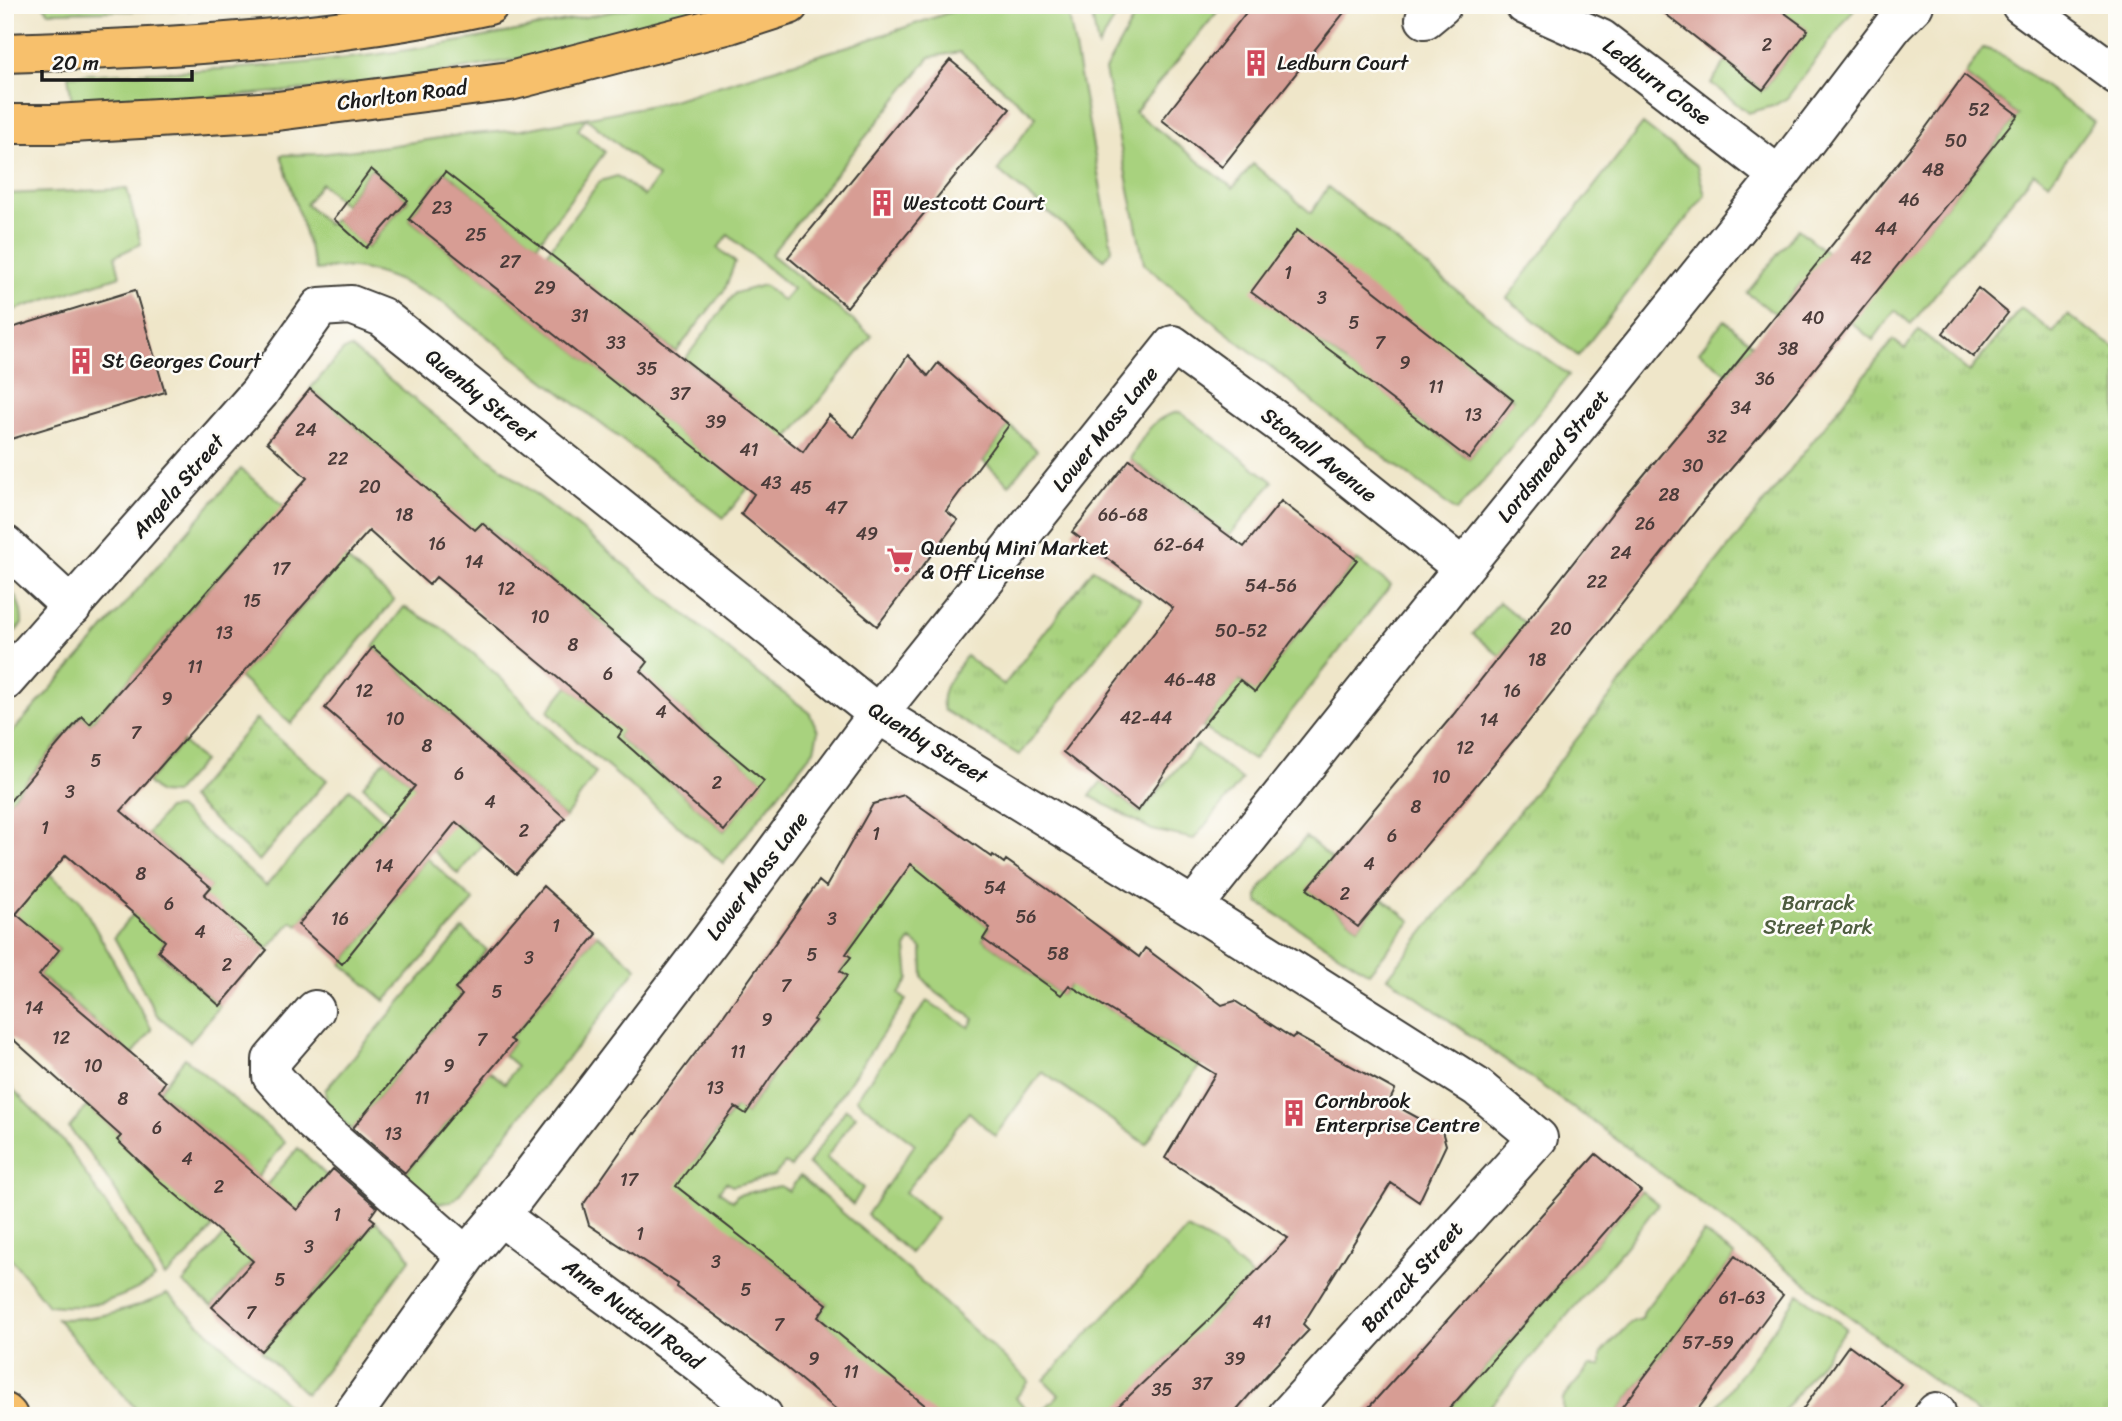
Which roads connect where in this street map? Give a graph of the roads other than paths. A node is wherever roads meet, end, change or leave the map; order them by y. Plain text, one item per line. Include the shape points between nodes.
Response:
1 (489, 5) edge
2 (789, 5) edge
3 (1525, 5) edge
4 (1914, 5) edge
5 (2021, 5) edge
6 (5, 53) edge
7 (2117, 75) edge
8 (5, 124) edge
9 (1779, 176) junction
10 (351, 304) joint
11 (1173, 345) joint
12 (5, 545) edge
13 (1463, 568) junction
14 (72, 607) junction
15 (5, 681) edge
16 (878, 714) junction
17 (1193, 907) junction
18 (315, 1010) dead end
19 (1538, 1138) joint
20 (500, 1216) junction
21 (466, 1256) junction
22 (352, 1416) edge
23 (763, 1416) edge
24 (1287, 1416) edge

1 - 6 main road via 303,36
2 - 8 main road, Chorlton Road via 510,81 277,111
3 - 9 street, Ledburn Close via 1601,38
4 - 9 street, Lordsmead Street via 1894,24
5 - 7 street
9 - 13 street, Lordsmead Street
10 - 14 street, Angela Street via 320,307 259,393
10 - 16 street, Quenby Street via 382,317
11 - 13 street, Stonall Avenue via 1308,444
11 - 16 street, Lower Moss Lane
12 - 14 street
13 - 17 street, Lordsmead Street
14 - 15 street, Angela Street
16 - 17 street, Quenby Street
16 - 20 street, Lower Moss Lane
17 - 19 street, Quenby Street via 1477,1087
18 - 21 street via 272,1060 272,1076 313,1122
19 - 24 street, Barrack Street
20 - 21 street, Lower Moss Lane
20 - 23 street, Anne Nuttall Road
21 - 22 street, Lower Moss Lane

